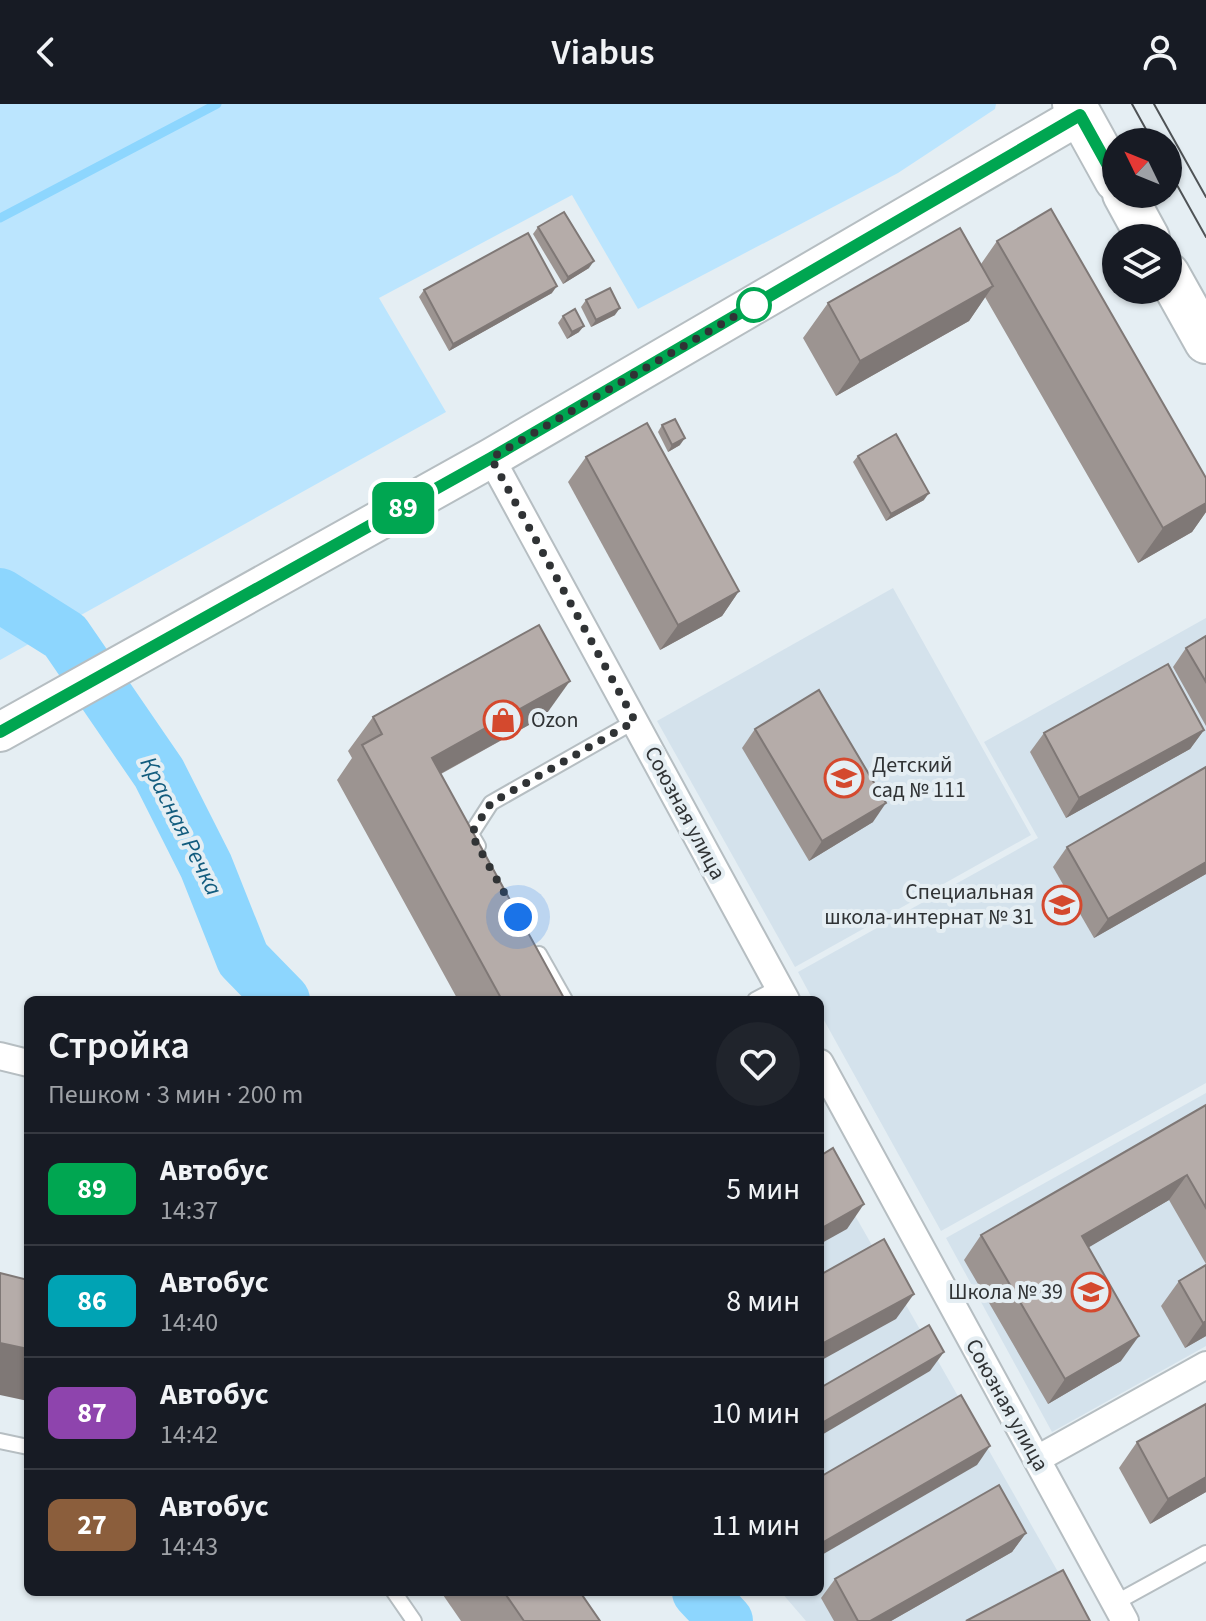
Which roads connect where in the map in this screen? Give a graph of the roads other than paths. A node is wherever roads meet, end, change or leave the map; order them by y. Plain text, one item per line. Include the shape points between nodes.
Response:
1 (1077, 109) edge
2 (1102, 155) edge
3 (1182, 299) edge
4 (1206, 342) edge
5 (491, 458) junction
6 (635, 721) junction
7 (0, 732) edge
8 (487, 861) edge
9 (534, 945) edge
10 (782, 994) edge
11 (563, 996) edge
12 (0, 1056) edge
13 (24, 1062) edge
14 (824, 1070) edge
15 (1206, 1365) edge
16 (0, 1441) edge
17 (24, 1446) edge
18 (1037, 1459) junction
19 (1206, 1553) edge
20 (397, 1596) edge
21 (1120, 1612) edge
22 (414, 1621) edge

1 - 2 main road
1 - 5 street
3 - 4 main road
5 - 6 street, Союзная улица
5 - 7 street
6 - 8 lane via 491,803 471,834
6 - 10 street, Союзная улица
9 - 11 lane
12 - 13 street
14 - 18 street, Союзная улица
15 - 18 street
16 - 17 lane
18 - 21 street, Союзная улица
19 - 21 lane
20 - 22 lane

